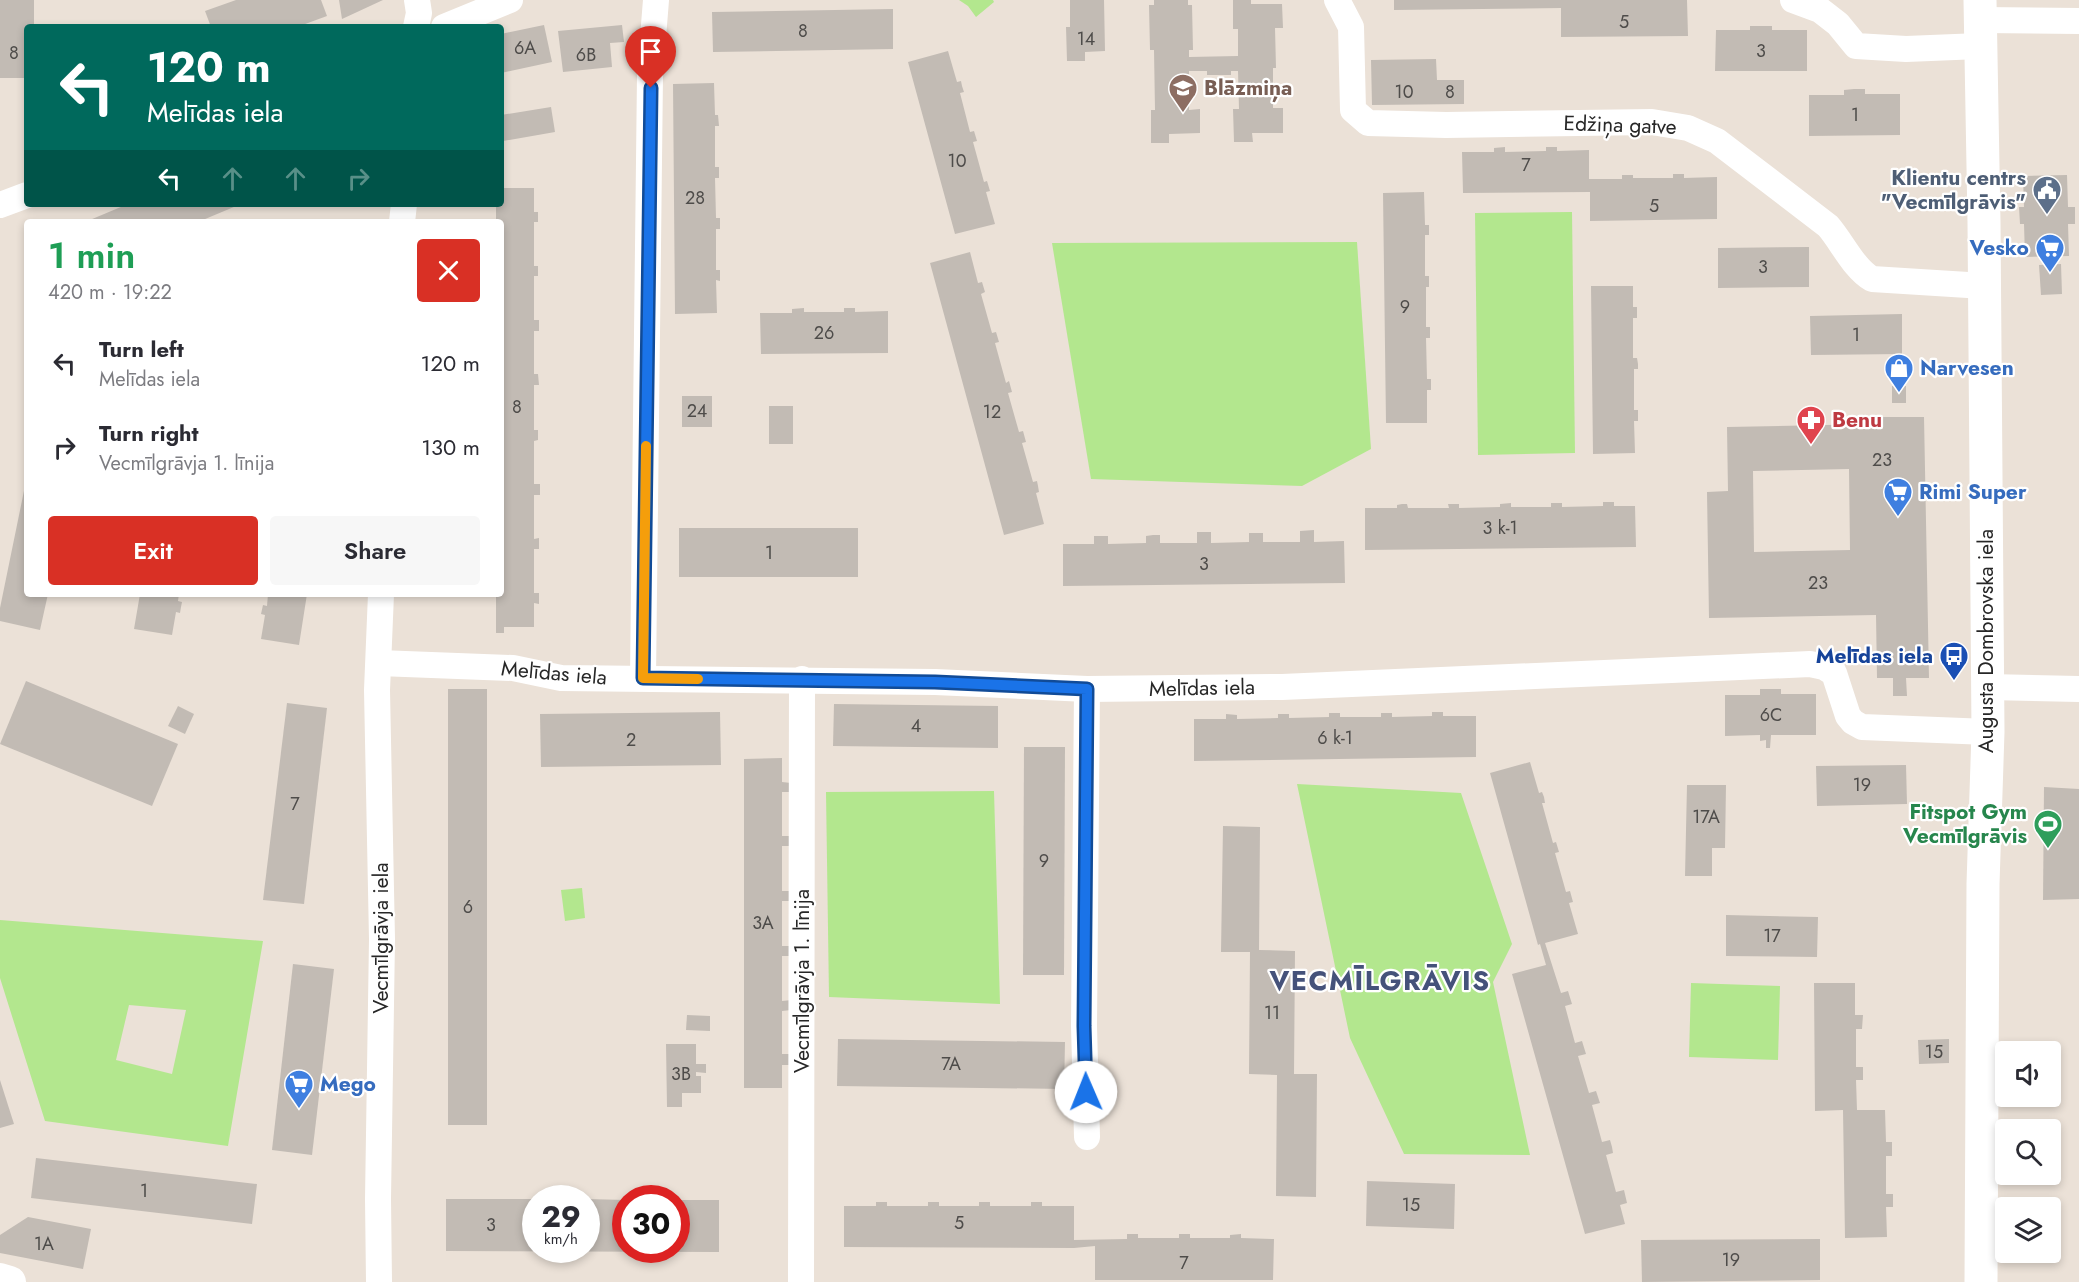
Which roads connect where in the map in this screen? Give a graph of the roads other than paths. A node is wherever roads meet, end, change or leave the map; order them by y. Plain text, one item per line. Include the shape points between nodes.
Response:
1 (417, 0) edge
2 (510, 0) edge
3 (656, 0) edge
4 (1337, 0) edge
5 (1793, 0) edge
6 (2079, 21) edge
7 (1980, 22) edge
8 (417, 24) edge
9 (451, 24) edge
10 (24, 196) edge
11 (0, 205) edge
12 (1984, 286) junction
13 (381, 597) edge
14 (379, 663) junction
15 (643, 678) junction
16 (802, 679) junction
17 (1988, 687) junction
18 (1087, 689) junction
19 (2079, 689) edge
20 (1988, 732) junction
21 (1087, 1137) dead end
22 (0, 1279) edge
23 (10, 1282) edge
24 (379, 1282) edge
25 (801, 1282) edge
26 (1981, 1282) edge

1 - 8 street
2 - 9 street
3 - 15 street via 650,75
4 - 12 street, Edžiņa gatve via 1351,27 1353,110 1368,123 1652,122 1688,128 1717,141 1828,226 1861,272 1872,279
5 - 7 street via 1820,10 1857,46 1906,49
6 - 7 street
7 - 12 main road, Augusta Dombrovska iela
10 - 11 street
12 - 17 main road, Augusta Dombrovska iela
13 - 14 street, Vecmīlgrāvja iela
14 - 15 street, Melīdas iela via 513,668 561,678
14 - 24 street, Vecmīlgrāvja iela
15 - 16 street, Melīdas iela
16 - 18 street, Melīdas iela
16 - 25 street, Vecmīlgrāvja 1. līnija
17 - 19 street
17 - 20 main road, Augusta Dombrovska iela
18 - 20 street, Melīdas iela via 1282,687 1810,664 1834,673 1848,716 1862,727
18 - 21 street
20 - 26 main road, Augusta Dombrovska iela
22 - 23 street

